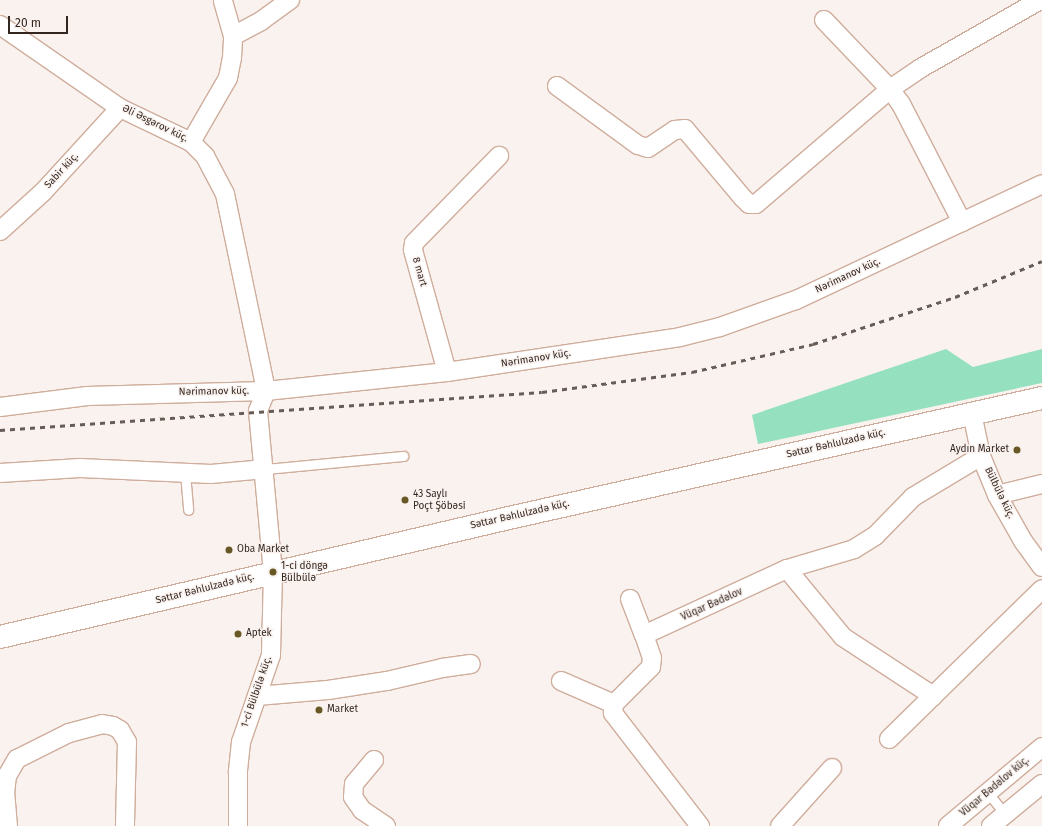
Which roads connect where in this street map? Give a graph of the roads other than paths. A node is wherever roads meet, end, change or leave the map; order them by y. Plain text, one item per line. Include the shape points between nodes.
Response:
1 (223, 0) edge
2 (290, 0) edge
3 (1040, 0) edge
4 (824, 20) dead end
5 (0, 25) edge
6 (233, 36) junction
7 (556, 86) dead end
8 (890, 89) junction
9 (120, 108) junction
10 (192, 142) junction
11 (499, 156) dead end
12 (1042, 184) edge
13 (962, 222) junction
14 (0, 231) edge
15 (447, 372) junction
16 (266, 391) junction
17 (1042, 398) edge
18 (0, 407) edge
19 (972, 413) junction
20 (403, 456) dead end
21 (981, 456) junction
22 (265, 469) junction
23 (0, 473) edge
24 (185, 474) junction
25 (1042, 484) edge
26 (998, 494) junction
27 (188, 510) dead end
28 (1042, 567) edge
29 (787, 570) junction
30 (273, 572) junction
31 (1042, 588) edge
32 (630, 599) dead end
33 (644, 635) junction
34 (0, 637) edge
35 (471, 664) dead end
36 (561, 681) dead end
37 (257, 696) junction
38 (933, 696) junction
39 (614, 704) junction
40 (889, 739) dead end
41 (1042, 747) edge
42 (374, 760) dead end
43 (832, 768) dead end
44 (1042, 784) edge
45 (988, 793) junction
46 (1005, 814) junction
47 (5, 820) edge
48 (125, 826) edge
49 (238, 826) edge
50 (386, 826) edge
51 (700, 826) edge
52 (780, 826) edge
53 (948, 826) edge
54 (991, 826) edge

1 - 6 street
2 - 6 street via 261,21
3 - 8 street via 921,68
4 - 8 street
5 - 9 street, Əli Əsgərov küç.
6 - 10 street via 228,78
7 - 8 street via 638,146 648,148 675,130 685,129 749,204 756,204
8 - 13 street via 906,112
9 - 10 street, Əli Əsgərov küç.
9 - 14 street, Sabir küç. via 43,192
10 - 16 street, Əli Əsgərov küç. via 208,161 225,194
11 - 15 street, 8 mart via 418,236 414,243 413,250
12 - 13 street, Nərimanov küç.
13 - 15 street, Nərimanov küç. via 796,300 720,327 680,337
15 - 16 street, Nərimanov küç.
16 - 18 street, Nərimanov küç. via 88,396
16 - 22 street, 1-ci Bülbülə küç. via 258,411
17 - 19 main road, Səttar Bəhlulzadə küç.
19 - 21 street, Bülbülə küç.
19 - 30 main road, Səttar Bəhlulzadə küç.
20 - 22 lane
21 - 26 street, Bülbülə küç.
21 - 29 street, Vüqar Bədəlov via 913,497 875,536 854,549
22 - 24 street
22 - 30 street, 1-ci Bülbülə küç.
23 - 24 street via 80,468
24 - 27 lane
25 - 26 street
26 - 28 street, Bülbülə küç.
29 - 33 street, Vüqar Bədəlov
29 - 38 street via 843,637
30 - 34 main road, Səttar Bəhlulzadə küç.
30 - 37 street, 1-ci Bülbülə küç. via 271,655
31 - 38 street
32 - 33 street
33 - 39 street via 652,658 651,667
35 - 37 street via 365,685
36 - 39 street
37 - 49 street, 1-ci Bülbülə küç. via 241,742
38 - 40 street
39 - 51 street via 613,713 619,722
41 - 45 street, Vüqar Bədəlov küç.
42 - 50 street via 354,784 353,797 362,810
43 - 52 street
44 - 46 street
45 - 46 lane
45 - 53 street, Vüqar Bədəlov küç.
46 - 54 street
47 - 48 street via 7,776 17,759 69,733 102,724 120,730 127,742

